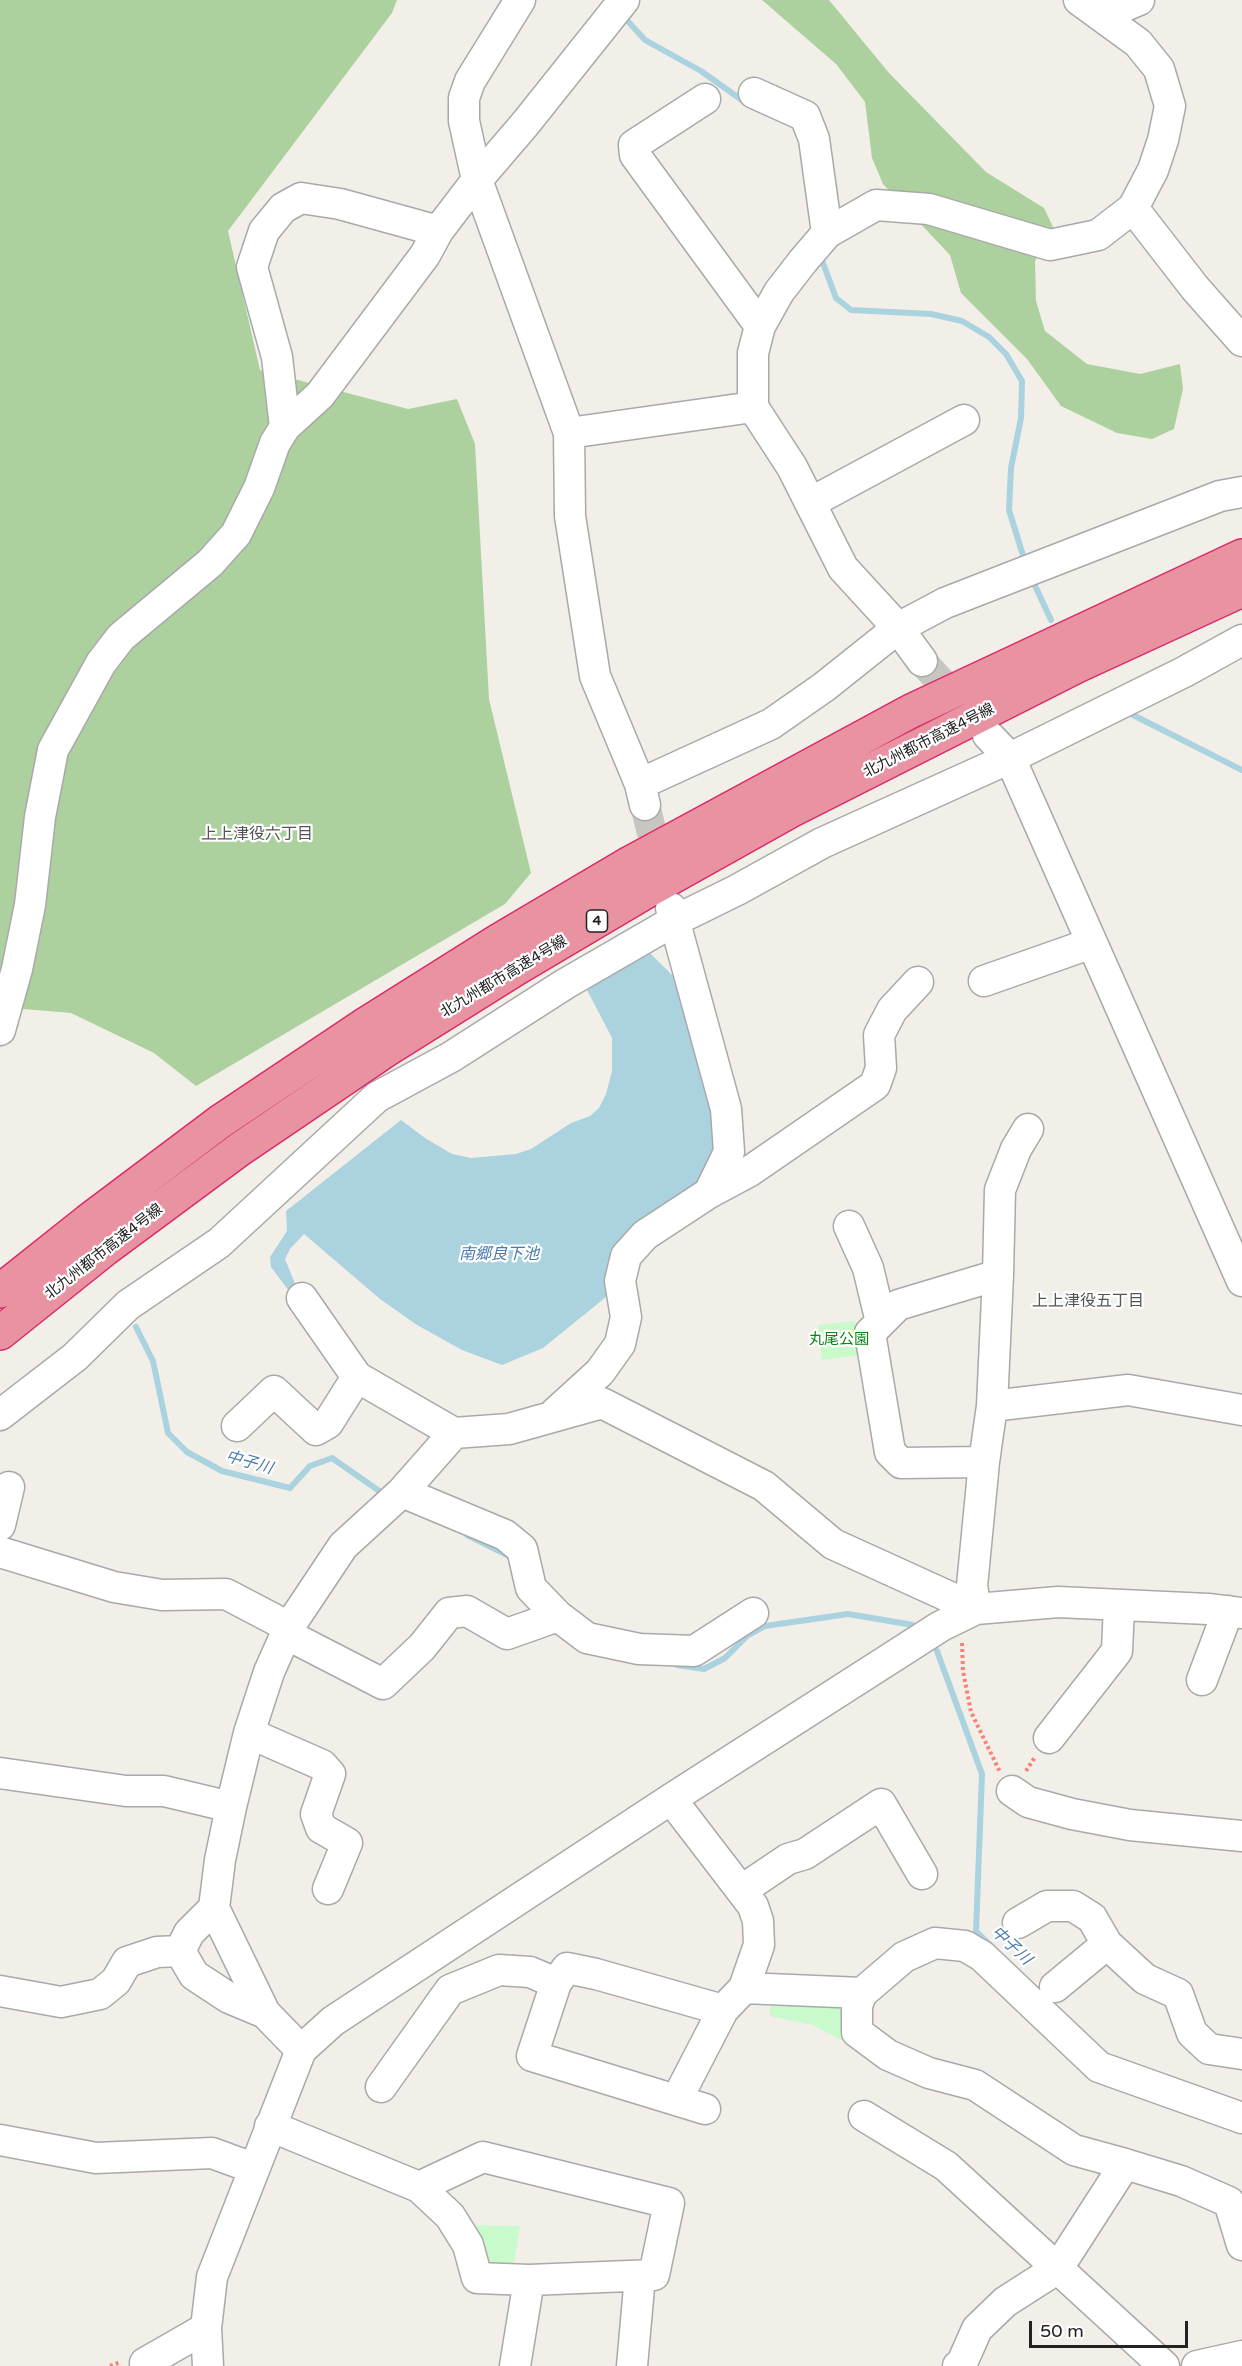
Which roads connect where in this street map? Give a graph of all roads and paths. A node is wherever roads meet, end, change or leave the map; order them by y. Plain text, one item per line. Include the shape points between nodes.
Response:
1 (520, 0) edge
2 (1139, 0) edge
3 (1090, 8) edge
4 (615, 11) edge
5 (754, 93) dead end
6 (705, 99) dead end
7 (477, 180) junction
8 (1133, 208) junction
9 (438, 231) junction
10 (817, 244) junction
11 (760, 326) junction
12 (1242, 341) edge
13 (753, 407) junction
14 (964, 420) dead end
15 (285, 428) junction
16 (569, 433) junction
17 (1242, 492) edge
18 (810, 503) junction
19 (1242, 556) edge
20 (1242, 590) edge
21 (898, 628) junction
22 (1242, 640) edge
23 (922, 661) tunnel mouth
24 (988, 735) tunnel mouth
25 (1010, 758) junction
26 (672, 914) junction
27 (1092, 943) junction
28 (984, 981) dead end
29 (918, 982) dead end
30 (0, 1030) edge
31 (1028, 1128) dead end
32 (709, 1193) junction
33 (849, 1226) dead end
34 (998, 1275) junction
35 (1242, 1281) edge
36 (0, 1291) edge
37 (302, 1298) dead end
38 (881, 1322) junction
39 (0, 1333) edge
40 (357, 1377) junction
41 (992, 1406) junction
42 (1242, 1410) edge
43 (0, 1415) edge
44 (548, 1419) junction
45 (237, 1426) dead end
46 (454, 1433) junction
47 (984, 1462) junction
48 (9, 1487) dead end
49 (402, 1492) junction
50 (0, 1525) edge
51 (0, 1552) edge
52 (1119, 1605) junction
53 (969, 1612) junction
54 (1235, 1612) edge
55 (753, 1613) dead end
56 (558, 1616) junction
57 (287, 1630) junction
58 (1202, 1680) dead end
59 (249, 1733) junction
60 (1048, 1738) joint
61 (0, 1773) edge
62 (1012, 1791) junction
63 (671, 1799) junction
64 (231, 1807) junction
65 (1242, 1836) edge
66 (922, 1874) dead end
67 (328, 1889) dead end
68 (742, 1890) junction
69 (214, 1908) junction
70 (1018, 1923) dead end
71 (1107, 1944) junction
72 (180, 1951) junction
73 (556, 1983) junction
74 (1055, 1986) dead end
75 (744, 1988) junction
76 (0, 1992) edge
77 (862, 1993) junction
78 (723, 2010) junction
79 (265, 2013) junction
80 (301, 2050) junction
81 (1242, 2054) edge
82 (381, 2087) dead end
83 (677, 2099) junction
84 (705, 2109) dead end
85 (864, 2116) dead end
86 (1242, 2118) edge
87 (270, 2126) junction
88 (0, 2140) edge
89 (1125, 2164) junction
90 (254, 2168) junction
91 (419, 2187) junction
92 (1242, 2245) edge
93 (1058, 2268) junction
94 (640, 2276) junction
95 (529, 2280) junction
96 (206, 2328) junction
97 (1242, 2356) edge
98 (145, 2363) dead end
99 (208, 2366) edge
100 (516, 2366) edge
101 (632, 2366) edge
102 (958, 2366) edge
103 (1164, 2366) edge
104 (1197, 2366) edge

1 - 7 street via 470,81 464,98 464,121
2 - 3 street
3 - 8 street via 1138,43 1159,69 1170,106 1153,170
4 - 7 street
5 - 10 street via 805,116 814,139
6 - 11 street via 634,144 635,156
7 - 9 street
7 - 16 street
8 - 10 street via 1098,235 1050,245 929,209 876,205
8 - 12 street
9 - 15 street via 425,255 320,395
9 - 15 street via 340,204 301,198 283,208 264,231 252,267 277,357
10 - 11 street via 778,292
11 - 13 street via 753,353
13 - 16 street
13 - 18 street
14 - 18 street
15 - 30 street via 236,534 210,563 121,637 101,663 53,750 30,905
16 - 21 street via 570,516 595,676 642,794 771,724
17 - 21 street via 1220,496 1024,571 945,603
18 - 21 street via 843,568
19 - 36 highway, 4 via 911,711 630,863 498,941 221,1121
20 - 39 highway, 北九州都市高速4号線 / 4 via 1067,671 801,806 527,962 386,1050 240,1149
21 - 23 street
22 - 25 street
24 - 25 street
25 - 26 street via 822,843 737,890
25 - 27 street
26 - 32 street via 726,1109 729,1152
26 - 43 street via 451,1057 377,1097 219,1243 128,1305 75,1357
27 - 28 street
27 - 35 street
29 - 32 street via 892,1010 879,1035 881,1068 875,1085 750,1171
31 - 34 street via 1000,1190
32 - 44 street via 645,1235 626,1256 620,1281 626,1317 620,1344 600,1371
33 - 38 street via 868,1268
34 - 38 street via 898,1305
34 - 41 street
37 - 40 street
38 - 47 street via 870,1333 890,1452 901,1462
40 - 45 street via 328,1423 316,1430 274,1391
40 - 46 street
41 - 42 street via 1128,1390
41 - 47 street
44 - 46 street via 509,1429
44 - 53 street via 602,1403 764,1486 833,1544
46 - 49 street
47 - 53 street
48 - 50 street
49 - 56 street via 505,1535 522,1549 531,1588
49 - 57 street via 343,1546
51 - 57 street via 114,1587 162,1595 226,1594
52 - 53 street via 1058,1602
52 - 54 street
52 - 60 street via 1117,1651
53 - 62 path via 963,1671 971,1712
53 - 63 street via 941,1626
54 - 58 street
55 - 56 street via 694,1651 639,1649 587,1638
56 - 57 street via 507,1634 467,1611 449,1613 422,1647 383,1684
57 - 59 street
59 - 64 street
59 - 67 street via 322,1765 330,1774 316,1814 321,1828 347,1843
60 - 62 path
61 - 64 street via 126,1791 164,1791
62 - 65 street via 1028,1802 1072,1814 1130,1825
63 - 68 street
63 - 80 street via 360,2002
64 - 69 street
66 - 68 street via 881,1804
68 - 75 street via 758,1922 759,1945
69 - 72 street via 189,1934
69 - 79 street
70 - 71 street via 1047,1906 1073,1906 1092,1918
71 - 74 street
71 - 81 street via 1145,1979 1178,1994 1192,2033 1209,2049
72 - 76 street via 157,1952 127,1962 116,1981 100,1994 61,2002
72 - 79 street via 194,1974 229,1998
73 - 78 street via 567,1968
73 - 82 street via 530,1972 499,1970 450,1990
73 - 83 street via 532,2056
75 - 77 street
75 - 78 street
77 - 86 street via 914,1952 935,1943 965,1947 982,1956 1099,2067
77 - 89 street via 857,2005 857,2032 888,2055 929,2073 975,2085 1074,2150
78 - 83 street
79 - 80 street
80 - 87 street
83 - 84 street
85 - 93 street via 946,2166
87 - 90 street
87 - 91 street
88 - 90 street via 96,2157 212,2154
89 - 92 street via 1182,2181 1229,2202
89 - 93 street
90 - 96 street via 212,2277
91 - 94 street via 483,2157 669,2203 654,2275
91 - 95 street via 450,2216 468,2245 477,2278
93 - 102 street via 1005,2302 977,2329
93 - 103 street
94 - 95 street
94 - 101 street
95 - 100 street
96 - 98 street
96 - 99 street
97 - 104 street

